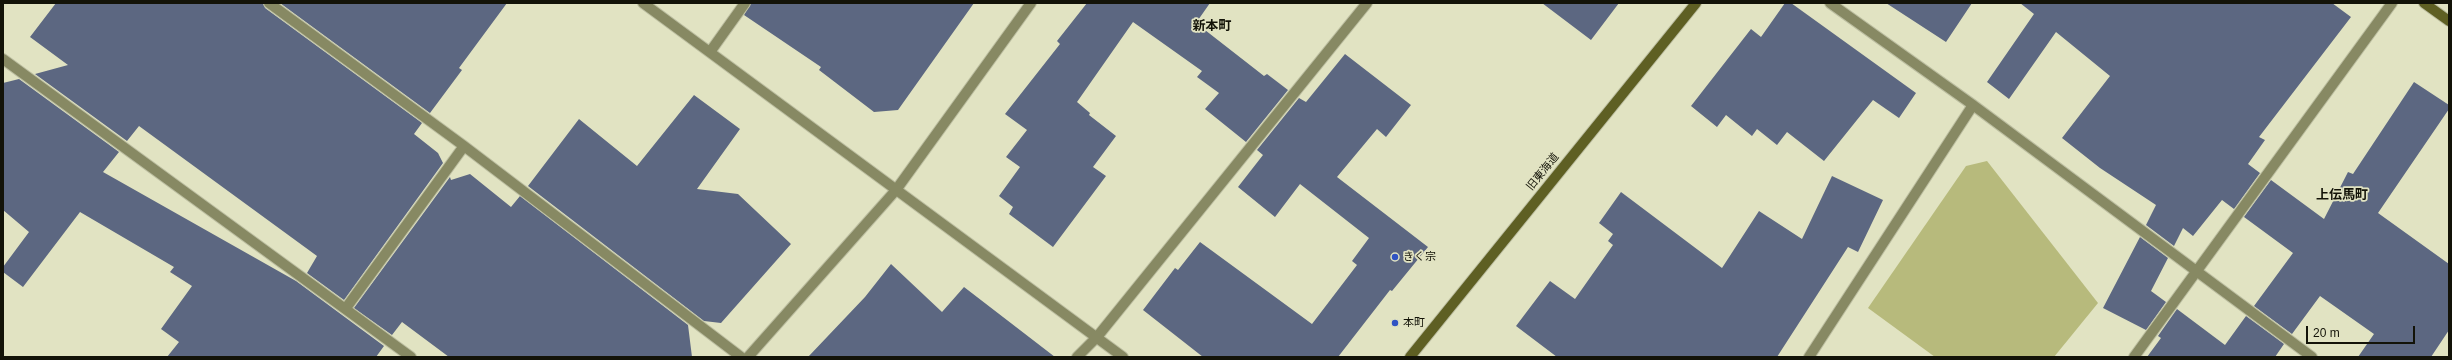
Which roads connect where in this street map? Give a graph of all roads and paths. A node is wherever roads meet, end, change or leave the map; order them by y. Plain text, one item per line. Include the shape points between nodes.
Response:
1 (269, 3) edge
2 (643, 3) edge
3 (745, 3) edge
4 (1031, 3) edge
5 (1367, 3) edge
6 (1696, 3) edge
7 (1830, 3) edge
8 (2392, 3) edge
9 (2424, 3) edge
10 (2449, 21) edge
11 (710, 52) junction
12 (3, 59) edge
13 (1973, 106) junction
14 (464, 146) junction
15 (896, 190) junction
16 (2196, 270) junction
17 (346, 308) junction
18 (1097, 337) junction
19 (411, 357) edge
20 (741, 357) edge
21 (748, 357) edge
22 (1077, 357) edge
23 (1123, 357) edge
24 (1410, 357) edge
25 (1809, 357) edge
26 (2134, 357) edge
27 (2312, 357) edge

1 - 14 street
2 - 11 street
3 - 11 street
4 - 15 street
5 - 18 street
6 - 24 street, 旧東海道
7 - 13 street
8 - 16 street
9 - 10 street
11 - 15 street
12 - 17 street
13 - 16 street
13 - 25 street
14 - 17 street
14 - 20 street
15 - 18 street
15 - 21 street
16 - 26 street
16 - 27 street
17 - 19 street
18 - 22 street
18 - 23 street

